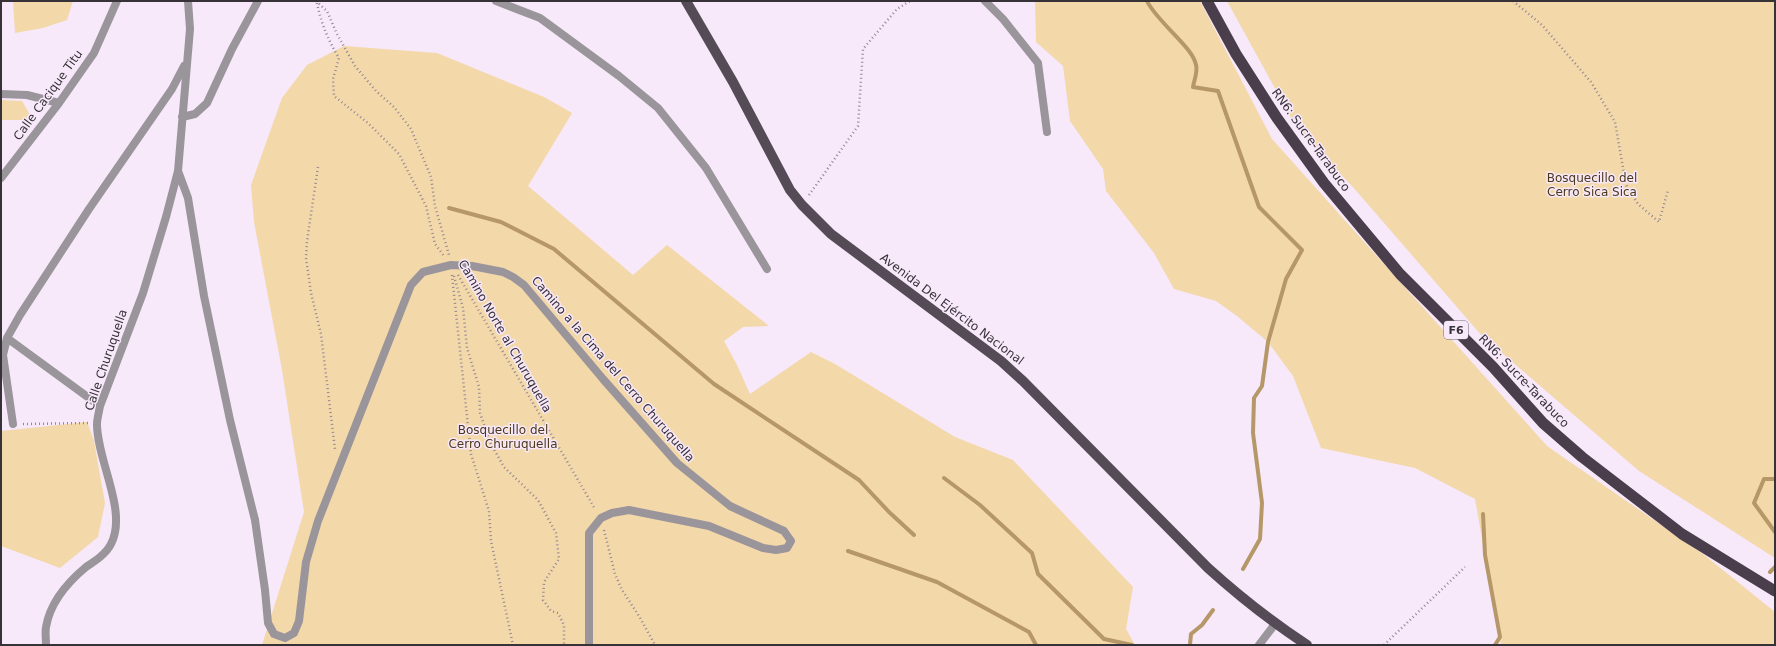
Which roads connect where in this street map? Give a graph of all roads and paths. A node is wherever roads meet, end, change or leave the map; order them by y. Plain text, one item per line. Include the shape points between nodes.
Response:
1 (117, 1) edge
2 (188, 1) edge
3 (258, 1) edge
4 (496, 1) edge
5 (686, 1) edge
6 (910, 1) edge
7 (985, 1) edge
8 (1207, 1) edge
9 (1513, 1) edge
10 (317, 2) edge
11 (186, 61) junction
12 (1, 94) edge
13 (59, 103) junction
14 (182, 117) junction
15 (1047, 132) dead end
16 (318, 167) dead end
17 (178, 171) junction
18 (1, 178) edge
19 (1668, 190) dead end
20 (802, 205) junction
21 (451, 264) junction
22 (768, 269) dead end
23 (7, 338) junction
24 (100, 406) junction
25 (13, 424) joint
26 (97, 424) junction
27 (337, 472) junction
28 (601, 518) junction
29 (1465, 567) dead end
30 (1775, 591) edge
31 (1275, 624) junction
32 (46, 645) edge
33 (513, 645) edge
34 (564, 645) edge
35 (589, 645) edge
36 (655, 645) edge
37 (1259, 645) edge
38 (1307, 645) edge
39 (1384, 645) edge

1 - 13 street, Calle Cacique Titu via 94,53
2 - 11 street, Calle Churuquella via 190,29
3 - 14 street via 207,103 195,114
4 - 22 street via 540,18 658,108 706,168
5 - 20 main road, Avenida Del Ejército Nacional via 734,82 790,190
6 - 20 path via 897,9 863,49 858,126
7 - 15 street via 1038,63
8 - 30 highway, RN6: Sucre-Tarabuco / F6 via 1236,54 1273,112 1324,183 1400,274 1493,367 1543,423 1582,457 1682,534
9 - 19 path via 1542,25 1591,82 1615,122 1626,185 1638,204 1659,222
10 - 21 path, Camino Norte al Churuquella via 328,11 337,34 355,66 411,129 431,177 435,206
10 - 21 path via 321,22 339,58 334,78 334,96 363,118 399,154 426,206 435,244
11 - 14 street, Calle Churuquella
11 - 23 street via 172,89 90,209
12 - 13 street via 27,95
13 - 18 street, Calle Cacique Titu
14 - 17 street, Calle Churuquella
16 - 27 path via 306,258 310,293 321,334
17 - 24 street, Calle Churuquella via 143,293
17 - 27 street, Camino a la Cima del Cerro Churuquella via 188,198 206,304 254,520 268,623 274,634 286,638 294,633 299,621 306,562 318,521
20 - 31 main road, Avenida Del Ejército Nacional via 831,234 1001,361 1208,568
21 - 27 street, Camino a la Cima del Cerro Churuquella via 423,272 411,285
21 - 28 path, Camino Norte al Churuquella
21 - 28 street, Camino a la Cima del Cerro Churuquella via 503,272 524,285 677,463 730,506 784,531 791,541 787,548 763,548 709,526 629,510
21 - 33 path via 471,454 489,511 491,541
21 - 34 path via 463,308 467,348 479,387 480,414 491,444 504,467 538,500 556,533 559,559 544,582 543,600 551,611 558,613 564,625
23 - 24 street
23 - 25 street via 3,355
24 - 26 street, Calle Churuquella
25 - 26 path
26 - 32 street, Calle Churuquella via 99,444 116,510 116,527 111,544 73,578 55,602 46,627
28 - 35 street via 590,533
28 - 36 path, Camino Norte al Churuquella via 614,574
29 - 39 path
31 - 37 street
31 - 38 main road, Avenida Del Ejército Nacional

